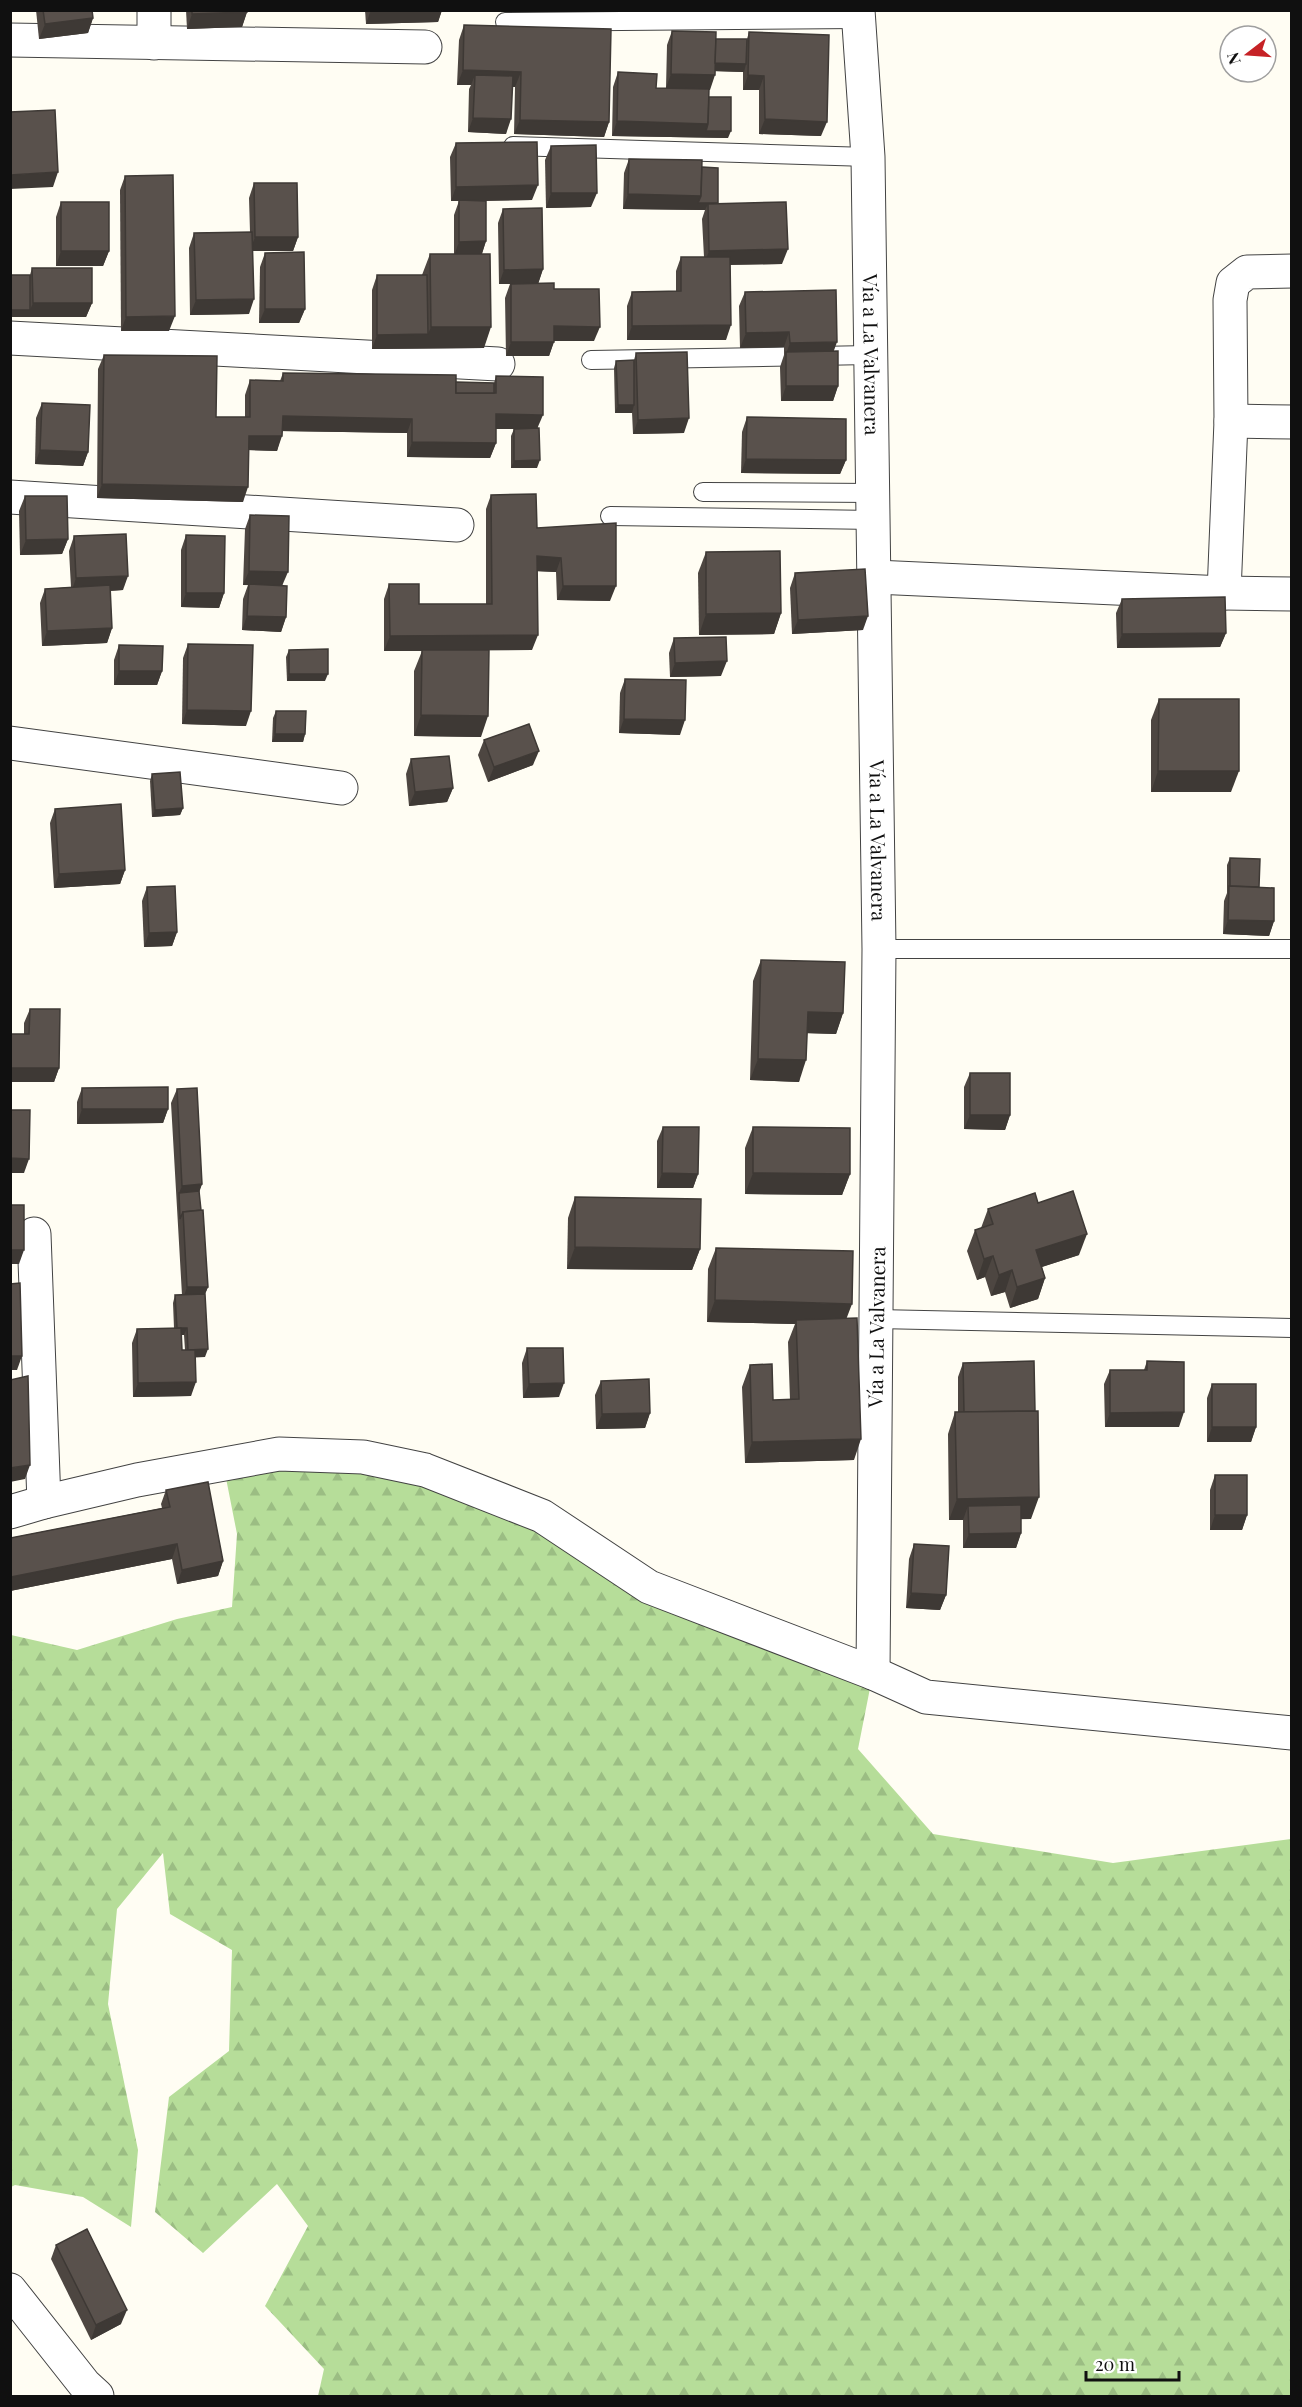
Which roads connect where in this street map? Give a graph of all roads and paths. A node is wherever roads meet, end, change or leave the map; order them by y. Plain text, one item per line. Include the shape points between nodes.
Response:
1 (154, 10) edge
2 (857, 15) edge
3 (505, 22) dead end
4 (10, 39) edge
5 (154, 43) junction
6 (425, 47) dead end
7 (499, 146) edge
8 (868, 157) junction
9 (1292, 271) edge
10 (10, 338) edge
11 (870, 355) junction
12 (591, 360) dead end
13 (498, 364) dead end
14 (1231, 421) junction
15 (1292, 422) edge
16 (703, 492) dead end
17 (10, 497) edge
18 (874, 506) junction
19 (610, 516) dead end
20 (457, 525) dead end
21 (876, 577) junction
22 (1224, 593) junction
23 (1292, 594) edge
24 (10, 743) edge
25 (341, 788) dead end
26 (879, 949) junction
27 (1292, 949) edge
28 (34, 1234) dead end
29 (877, 1319) junction
30 (1292, 1328) edge
31 (44, 1502) junction
32 (10, 1512) edge
33 (873, 1672) junction
34 (1292, 1733) edge
35 (10, 2290) edge
36 (98, 2397) edge

1 - 5 street
2 - 3 lane
2 - 8 street, Vía a La Valvanera
4 - 5 street
5 - 6 street
7 - 8 lane
8 - 11 street, Vía a La Valvanera
9 - 14 street via 1247,272 1233,283
10 - 13 street
11 - 12 lane
11 - 18 street, Vía a La Valvanera
14 - 15 street
14 - 22 street
16 - 18 lane
17 - 20 street
18 - 19 lane
18 - 21 street, Vía a La Valvanera
21 - 22 street
21 - 26 street, Vía a La Valvanera
22 - 23 street
24 - 25 street
26 - 27 lane
26 - 29 street, Vía a La Valvanera
28 - 31 street
29 - 30 lane
29 - 33 street, Vía a La Valvanera
31 - 32 street
31 - 33 street via 279,1454 373,1459 425,1470 542,1516 649,1587
33 - 34 street via 926,1697
35 - 36 street

